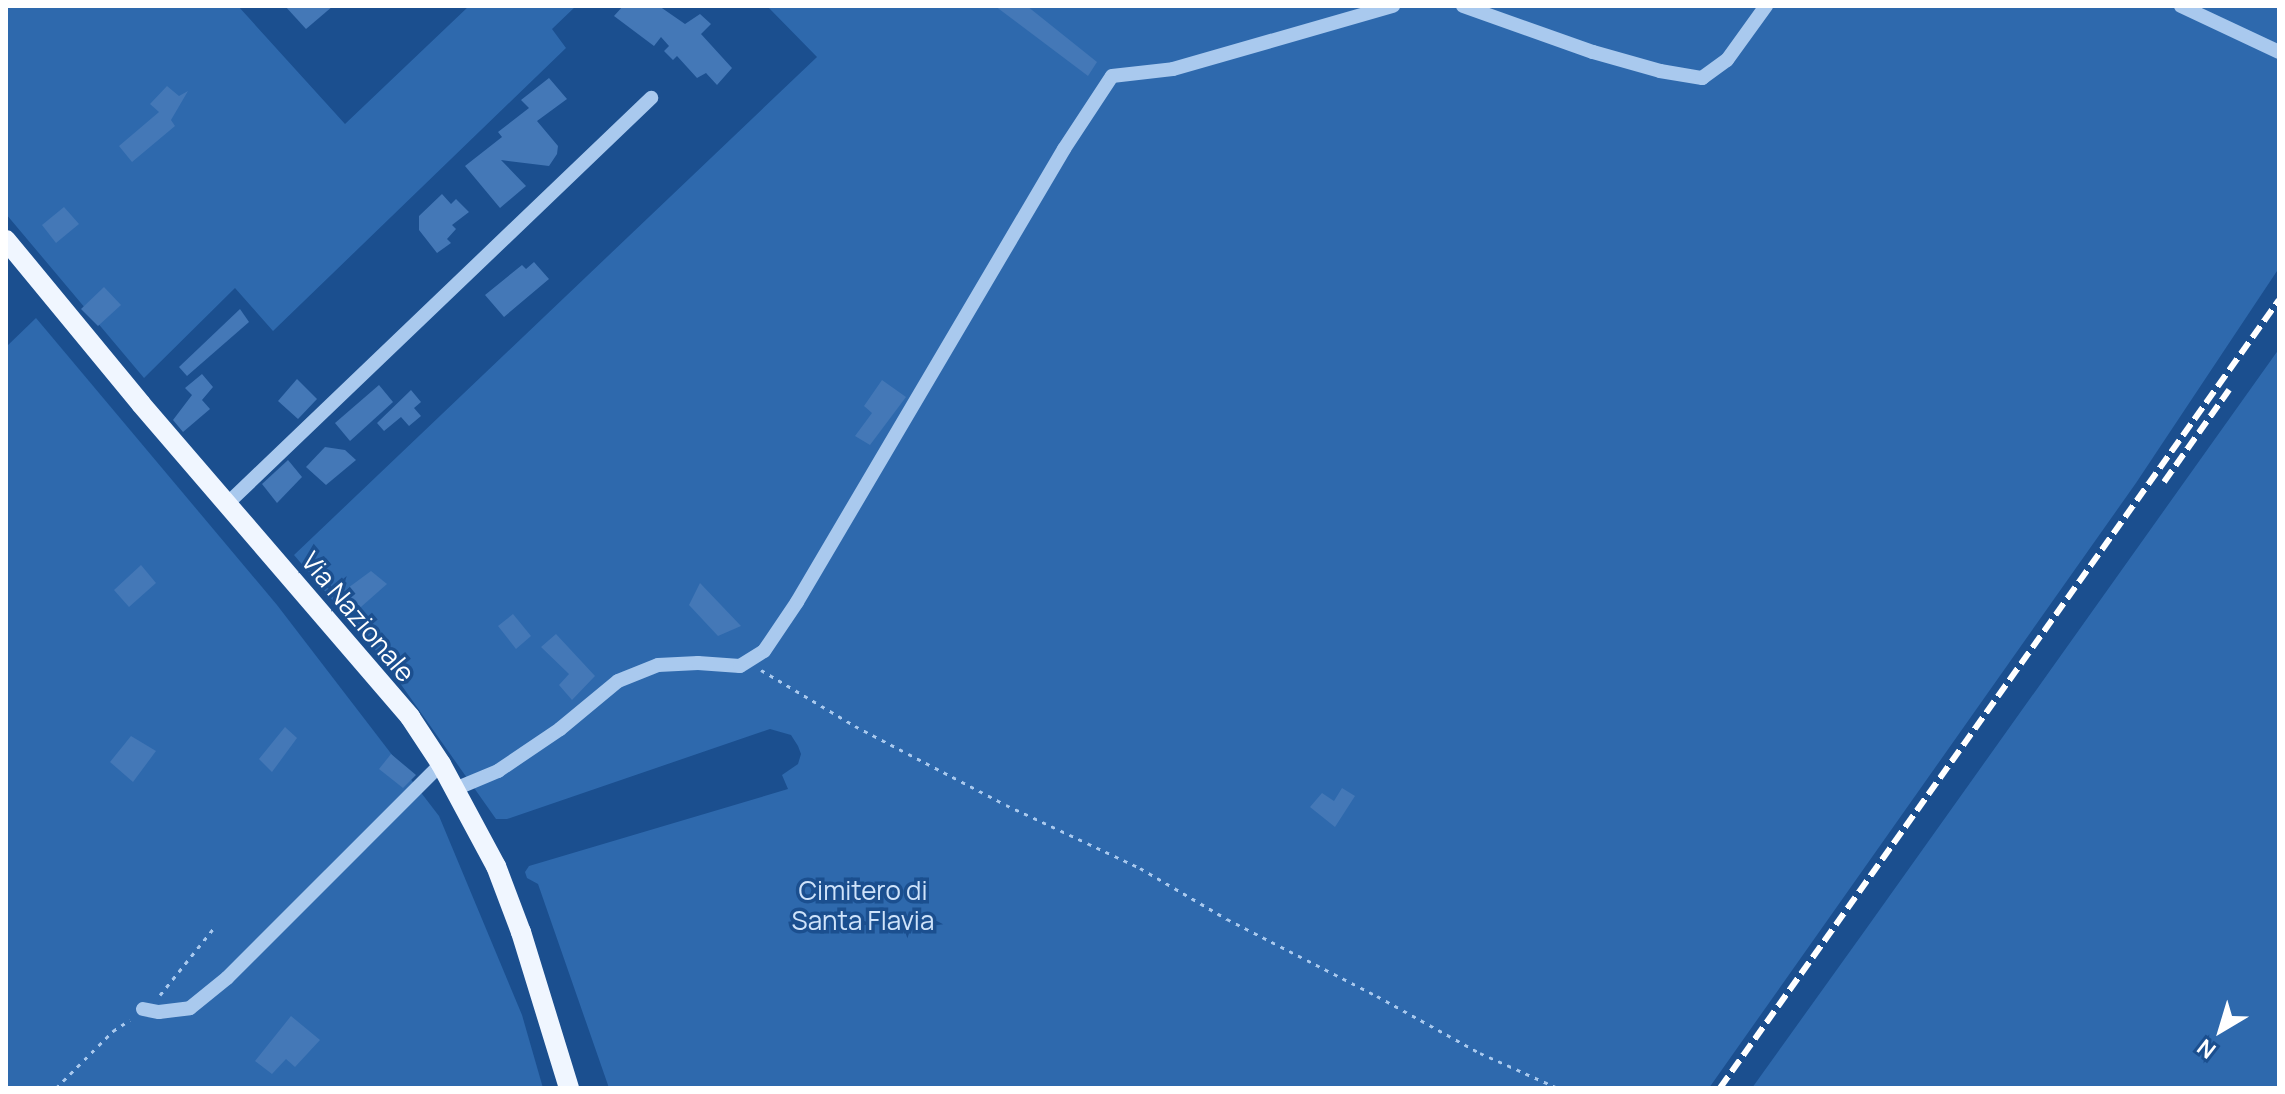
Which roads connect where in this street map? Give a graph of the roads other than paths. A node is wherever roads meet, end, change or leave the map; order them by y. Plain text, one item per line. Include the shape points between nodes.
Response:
1 (1393, 6) edge
2 (1463, 6) edge
3 (1766, 6) edge
4 (2181, 6) edge
5 (2279, 52) edge
6 (651, 98) dead end
7 (6, 240) edge
8 (228, 503) junction
9 (441, 764) junction
10 (455, 789) junction
11 (143, 1009) dead end
12 (569, 1088) edge

1 - 10 street via 1173,69 1112,76 764,651 740,666 658,665 618,681 498,771
2 - 3 street via 1593,52 1702,78 1727,60
4 - 5 street
6 - 8 street
7 - 8 main road, Via Nazionale
8 - 9 main road, Via Nazionale via 410,717
9 - 10 main road, Via Nazionale
9 - 11 street via 227,978 190,1008
10 - 12 main road, Via Nazionale via 496,866

